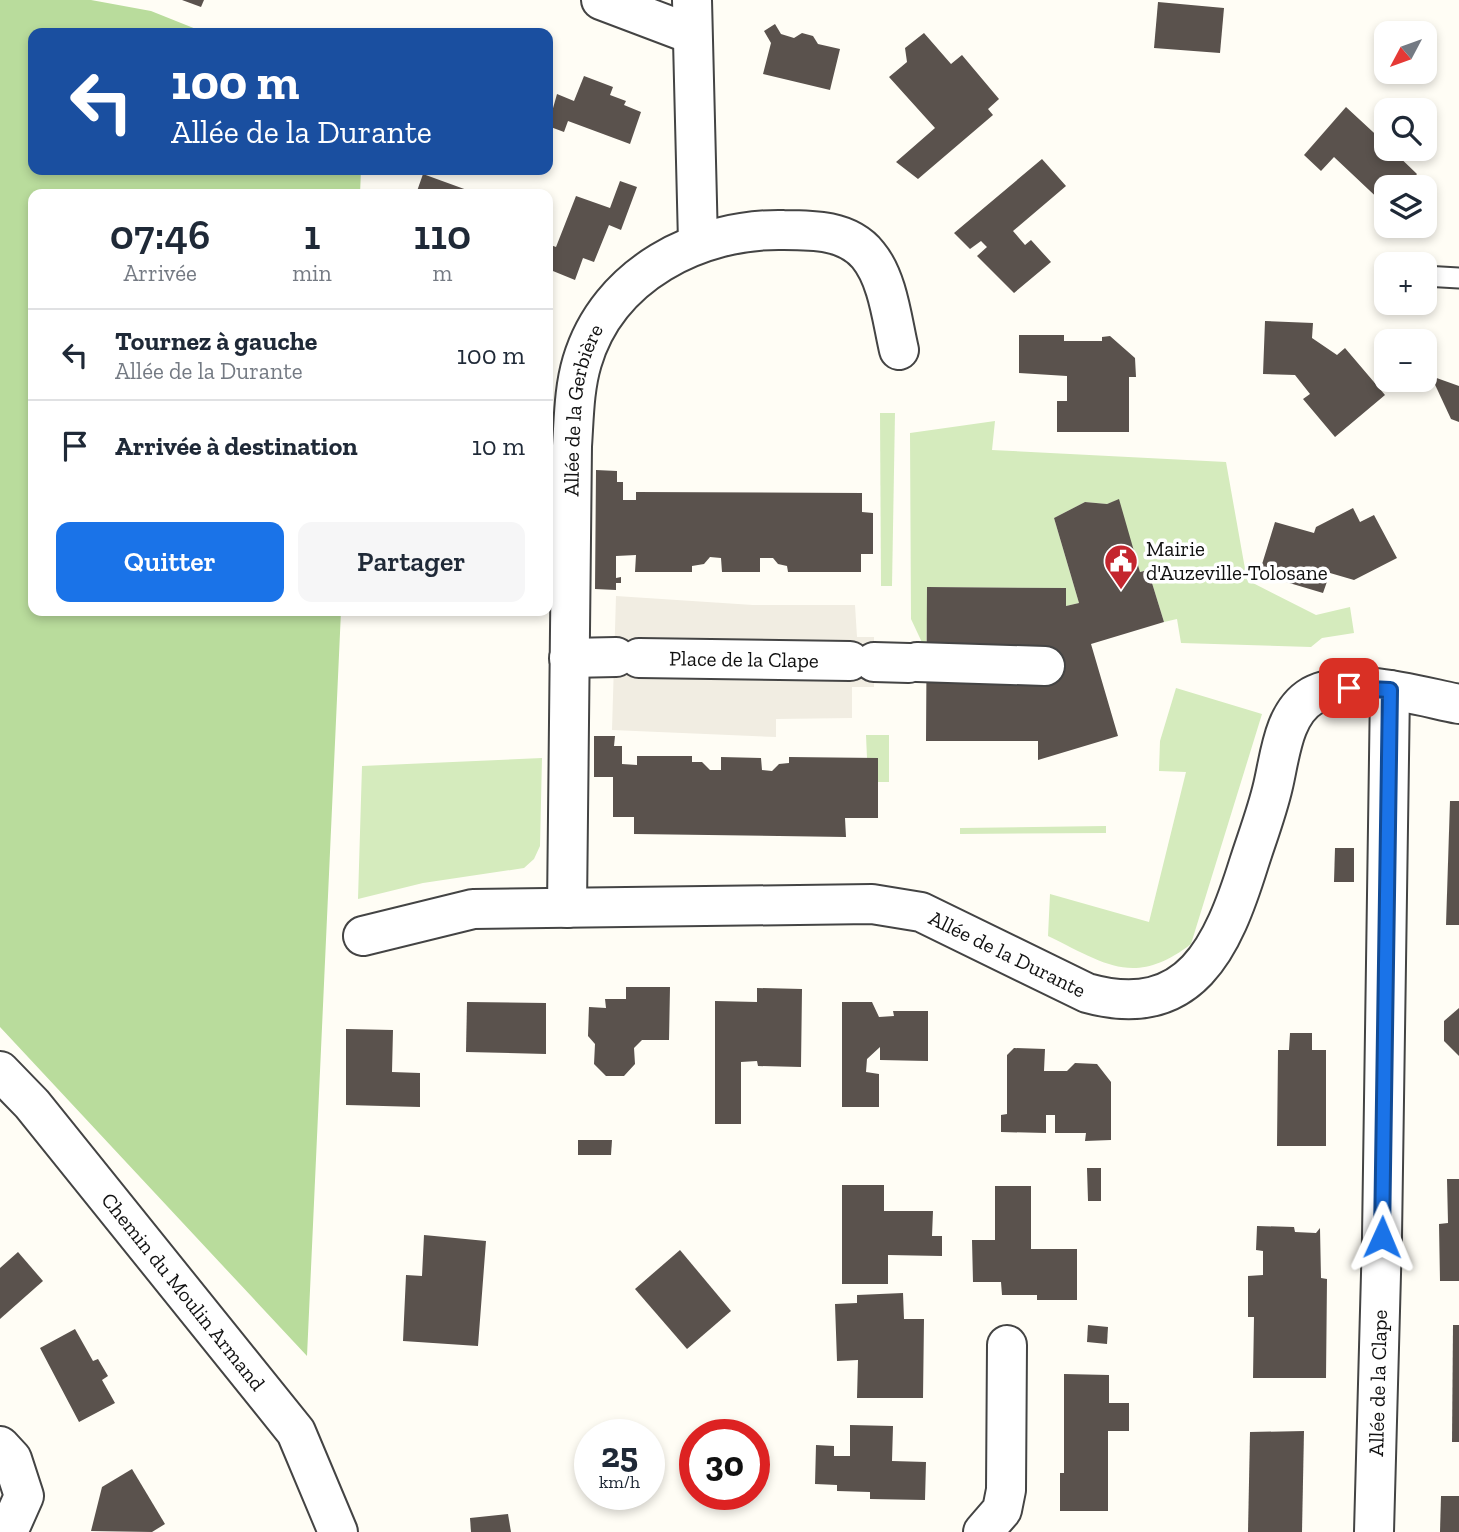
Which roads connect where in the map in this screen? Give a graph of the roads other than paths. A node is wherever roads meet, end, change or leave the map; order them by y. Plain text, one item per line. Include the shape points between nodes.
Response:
1 (601, 0) edge
2 (692, 17) edge
3 (698, 242) junction
4 (1437, 277) edge
5 (1459, 278) edge
6 (899, 350) dead end
7 (569, 658) junction
8 (1045, 666) dead end
9 (1390, 690) junction
10 (1459, 705) edge
11 (567, 908) junction
12 (363, 936) dead end
13 (0, 1071) edge
14 (1007, 1345) dead end
15 (0, 1446) edge
16 (8, 1532) edge
17 (338, 1532) edge
18 (983, 1532) edge
19 (1374, 1532) edge

1 - 2 street
2 - 3 street
3 - 6 street, Allée de la Gerbière via 771,229 830,233 848,239 870,257 877,271
3 - 7 street, Allée de la Gerbière via 649,270 615,301 583,360 575,392 572,446
4 - 5 lane
7 - 8 street, Place de la Clape
7 - 11 street, Allée de la Gerbière
9 - 10 street, Allée de la Durante
9 - 11 street, Allée de la Durante via 1328,691 1300,706 1284,736 1268,803 1223,934 1196,973 1172,988 1139,999 1087,993 943,921 899,906
9 - 19 street, Allée de la Clape
11 - 12 street, Allée de la Durante via 473,909
13 - 17 street, Chemin du Moulin Armand via 32,1104 296,1432
14 - 18 street via 1006,1490 1002,1510
15 - 16 street via 12,1460 24,1496

